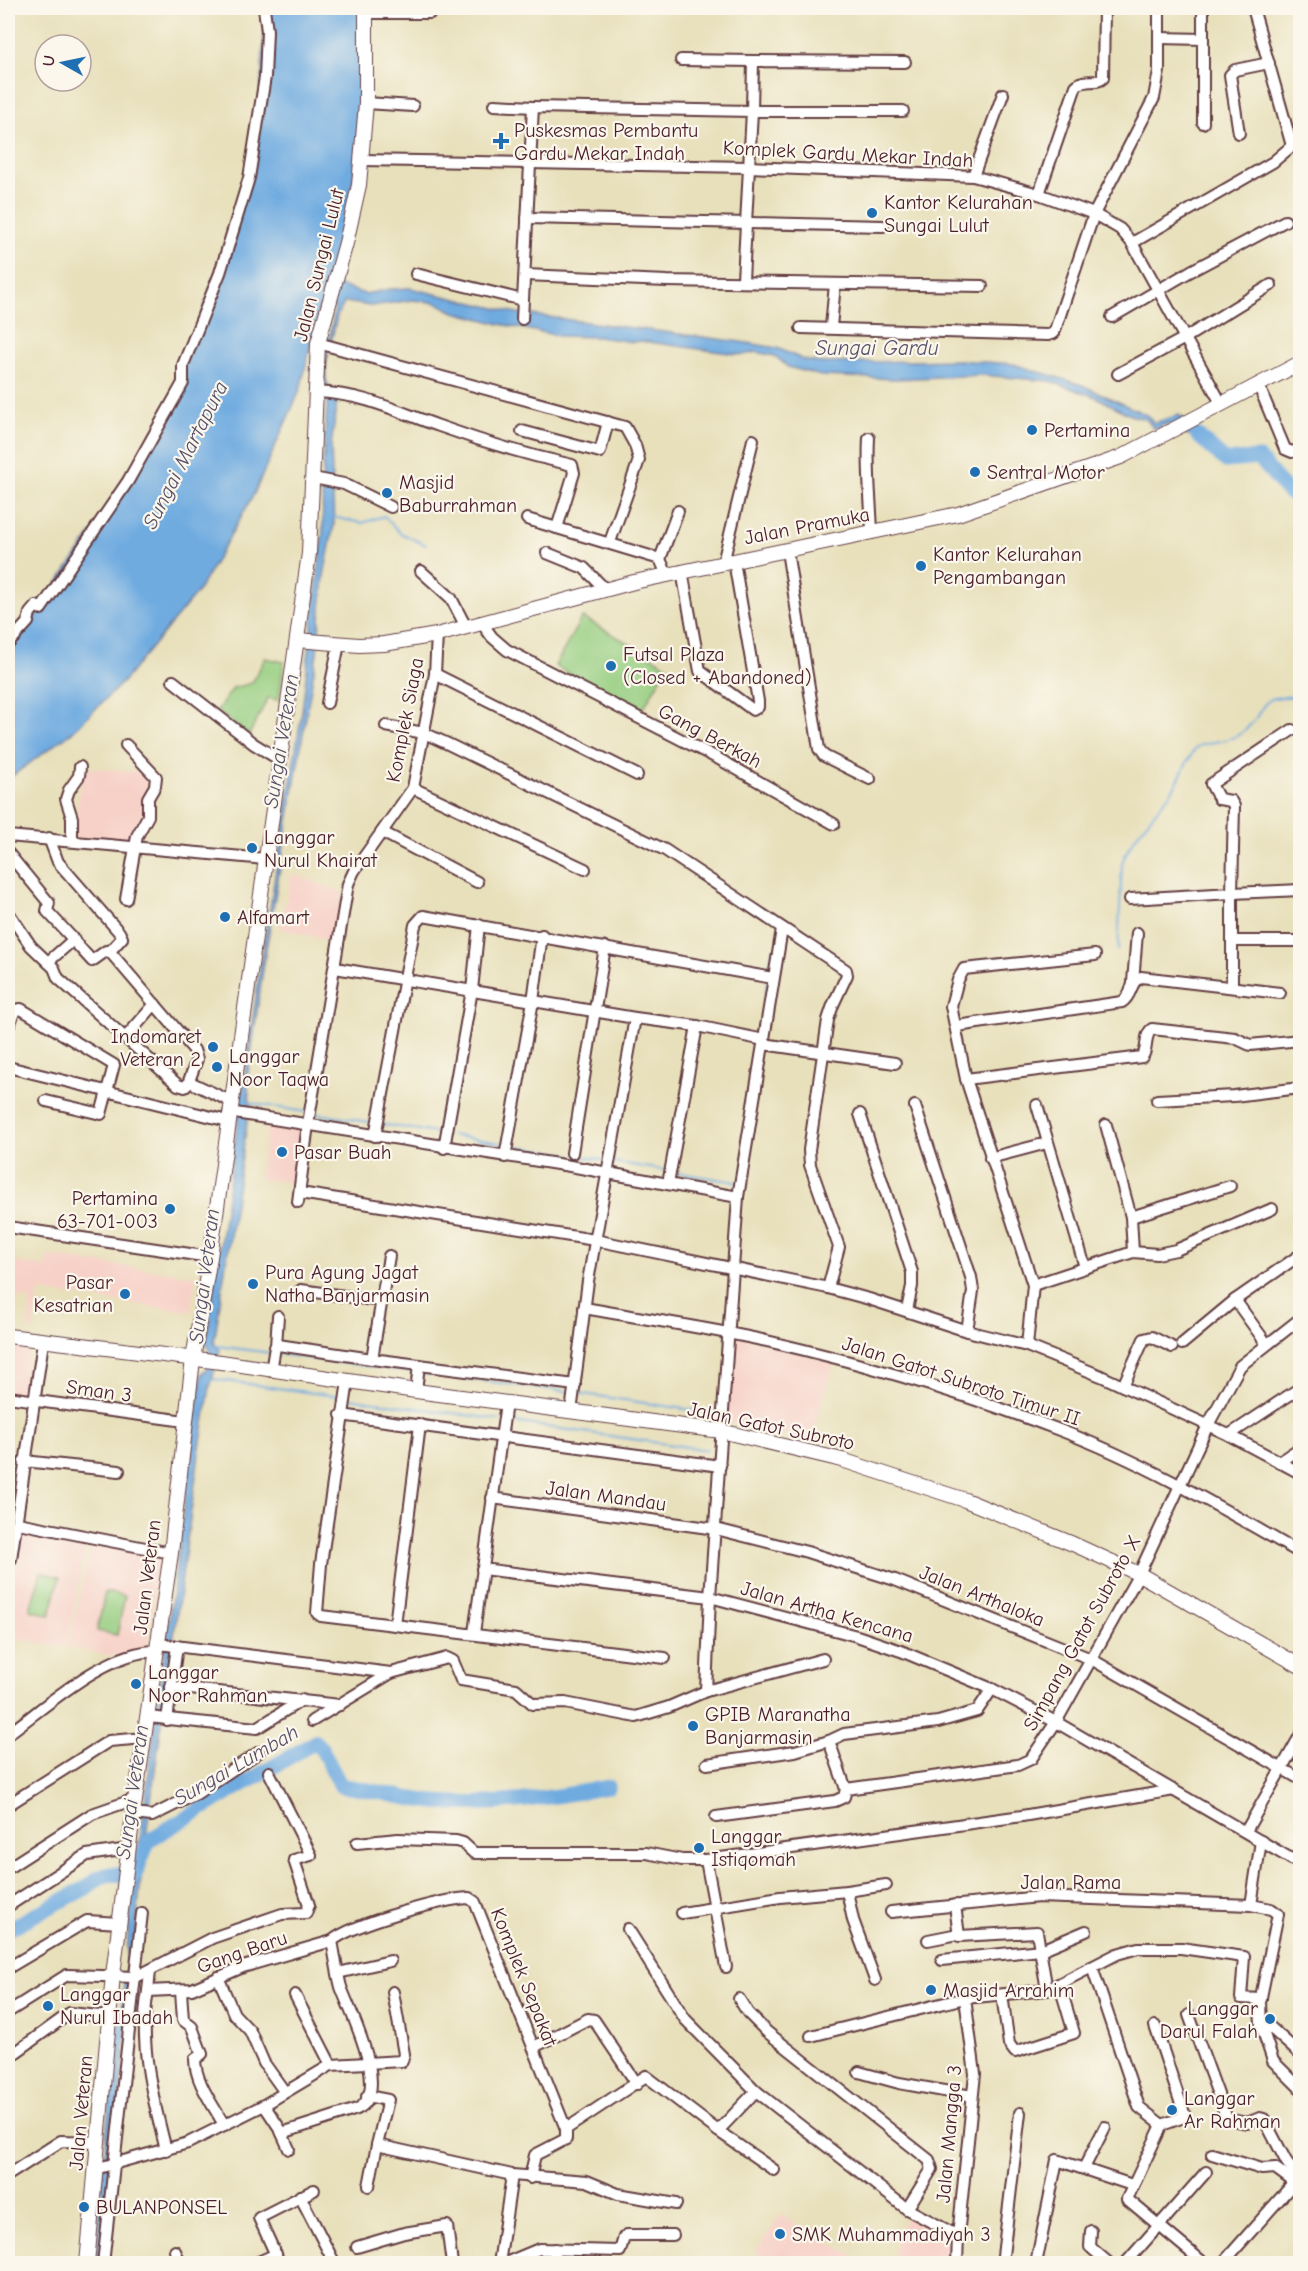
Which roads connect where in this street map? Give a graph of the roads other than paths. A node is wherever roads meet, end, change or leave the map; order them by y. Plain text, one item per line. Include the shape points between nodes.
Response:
1 (264, 8) edge
2 (437, 8) edge
3 (1104, 8) edge
4 (1159, 8) edge
5 (1203, 8) edge
6 (1253, 8) edge
7 (367, 10) edge
8 (1160, 38) junction
9 (1203, 39) junction
10 (681, 60) dead end
11 (753, 61) junction
12 (905, 62) dead end
13 (1269, 63) junction
14 (1003, 94) dead end
15 (366, 103) junction
16 (494, 105) dead end
17 (413, 106) dead end
18 (533, 107) junction
19 (752, 111) junction
20 (903, 111) dead end
21 (1203, 123) dead end
22 (1239, 133) dead end
23 (1296, 143) edge
24 (362, 160) junction
25 (529, 161) junction
26 (749, 167) junction
27 (973, 176) junction
28 (1039, 194) junction
29 (1094, 214) junction
30 (527, 218) junction
31 (1285, 221) dead end
32 (746, 224) junction
33 (883, 226) dead end
34 (1132, 243) junction
35 (416, 274) dead end
36 (525, 275) junction
37 (743, 280) junction
38 (835, 284) junction
39 (1271, 285) dead end
40 (982, 286) dead end
41 (1158, 290) junction
42 (523, 300) junction
43 (1112, 317) dead end
44 (522, 319) dead end
45 (831, 327) junction
46 (801, 328) dead end
47 (1185, 338) junction
48 (324, 344) junction
49 (1300, 363) edge
50 (1118, 374) dead end
51 (1258, 384) junction
52 (319, 392) junction
53 (1221, 403) junction
54 (608, 422) junction
55 (522, 431) dead end
56 (869, 438) dead end
57 (753, 440) dead end
58 (1300, 449) edge
59 (317, 478) junction
60 (391, 507) dead end
61 (678, 511) dead end
62 (526, 519) dead end
63 (557, 528) junction
64 (872, 533) junction
65 (610, 542) junction
66 (788, 551) junction
67 (547, 553) dead end
68 (660, 559) junction
69 (729, 562) junction
70 (421, 571) dead end
71 (674, 573) junction
72 (606, 590) junction
73 (482, 622) junction
74 (466, 627) junction
75 (437, 635) junction
76 (309, 641) junction
77 (8, 644) edge
78 (339, 644) junction
79 (435, 674) junction
80 (173, 681) dead end
81 (327, 703) dead end
82 (386, 726) dead end
83 (1292, 730) dead end
84 (424, 733) junction
85 (126, 745) dead end
86 (280, 759) junction
87 (80, 767) dead end
88 (637, 775) dead end
89 (870, 779) dead end
90 (413, 788) junction
91 (834, 824) dead end
92 (382, 831) junction
93 (8, 836) edge
94 (49, 838) junction
95 (72, 841) junction
96 (136, 846) junction
97 (8, 854) edge
98 (265, 859) junction
99 (585, 869) dead end
100 (477, 882) dead end
101 (1300, 890) edge
102 (1232, 892) junction
103 (126, 899) dead end
104 (1130, 899) dead end
105 (8, 912) edge
106 (479, 925) junction
107 (782, 929) junction
108 (1137, 933) dead end
109 (542, 935) junction
110 (74, 940) junction
111 (1232, 941) junction
112 (1300, 941) edge
113 (605, 948) junction
114 (111, 951) junction
115 (1095, 955) dead end
116 (48, 962) junction
117 (335, 968) junction
118 (769, 977) junction
119 (405, 979) junction
120 (1133, 982) junction
121 (1232, 986) junction
122 (472, 990) junction
123 (1280, 993) dead end
124 (533, 1001) junction
125 (155, 1004) junction
126 (595, 1011) junction
127 (635, 1018) junction
128 (697, 1026) junction
129 (957, 1026) junction
130 (8, 1028) edge
131 (126, 1037) junction
132 (761, 1040) junction
133 (1300, 1040) edge
134 (823, 1053) junction
135 (895, 1063) dead end
136 (8, 1067) edge
137 (966, 1079) junction
138 (189, 1082) junction
139 (1300, 1088) edge
140 (107, 1092) junction
141 (1157, 1100) dead end
142 (46, 1101) dead end
143 (1037, 1105) dead end
144 (915, 1106) dead end
145 (231, 1112) junction
146 (860, 1114) dead end
147 (309, 1120) junction
148 (1106, 1125) dead end
149 (376, 1128) junction
150 (446, 1139) junction
151 (1047, 1143) junction
152 (506, 1149) junction
153 (573, 1153) dead end
154 (990, 1158) junction
155 (609, 1165) junction
156 (670, 1175) junction
157 (1230, 1186) dead end
158 (736, 1197) junction
159 (1272, 1209) dead end
160 (1131, 1217) junction
161 (8, 1227) edge
162 (595, 1240) junction
163 (1133, 1252) junction
164 (1300, 1254) edge
165 (389, 1256) dead end
166 (210, 1257) junction
167 (1085, 1267) junction
168 (728, 1268) junction
169 (1033, 1285) junction
170 (828, 1287) junction
171 (301, 1290) dead end
172 (1235, 1300) junction
173 (381, 1301) junction
174 (584, 1308) junction
175 (907, 1310) junction
176 (278, 1316) dead end
177 (1300, 1319) edge
178 (967, 1331) junction
179 (725, 1334) junction
180 (8, 1336) edge
181 (43, 1342) junction
182 (1266, 1342) junction
183 (1027, 1346) junction
184 (274, 1356) junction
185 (372, 1359) junction
186 (199, 1360) junction
187 (418, 1376) junction
188 (347, 1385) junction
189 (1123, 1386) junction
190 (1300, 1389) edge
191 (573, 1396) junction
192 (8, 1397) edge
193 (33, 1400) junction
194 (342, 1410) junction
195 (503, 1419) junction
196 (185, 1421) junction
197 (420, 1425) junction
198 (1208, 1425) junction
199 (721, 1431) junction
200 (1229, 1435) junction
201 (1300, 1448) edge
202 (24, 1461) junction
203 (1279, 1462) junction
204 (720, 1466) junction
205 (119, 1470) dead end
206 (1300, 1473) edge
207 (1180, 1484) junction
208 (492, 1498) junction
209 (18, 1523) junction
210 (716, 1529) junction
211 (171, 1553) junction
212 (1300, 1553) edge
213 (11, 1559) dead end
214 (483, 1569) junction
215 (1139, 1574) junction
216 (710, 1597) junction
217 (395, 1625) junction
218 (474, 1633) junction
219 (166, 1646) junction
220 (665, 1658) dead end
221 (823, 1659) dead end
222 (1091, 1659) junction
223 (1300, 1666) edge
224 (391, 1673) junction
225 (171, 1687) junction
226 (992, 1689) junction
227 (706, 1691) junction
228 (302, 1700) junction
229 (340, 1705) junction
230 (158, 1718) junction
231 (312, 1721) dead end
232 (1056, 1722) junction
233 (8, 1734) edge
234 (1300, 1736) edge
235 (145, 1738) junction
236 (829, 1741) junction
237 (259, 1752) dead end
238 (707, 1764) dead end
239 (1282, 1770) junction
240 (269, 1772) dead end
241 (1300, 1779) edge
242 (846, 1790) junction
243 (1174, 1790) junction
244 (135, 1799) junction
245 (8, 1805) edge
246 (140, 1814) junction
247 (716, 1817) dead end
248 (1246, 1831) junction
249 (1261, 1841) junction
250 (357, 1843) dead end
251 (129, 1849) junction
252 (706, 1860) junction
253 (1300, 1864) edge
254 (8, 1868) edge
255 (886, 1885) dead end
256 (847, 1891) junction
257 (955, 1905) junction
258 (1251, 1905) junction
259 (8, 1906) edge
260 (715, 1907) junction
261 (142, 1912) dead end
262 (891, 1912) dead end
263 (682, 1913) dead end
264 (120, 1923) junction
265 (628, 1929) dead end
266 (1086, 1931) dead end
267 (958, 1934) junction
268 (928, 1940) dead end
269 (332, 1941) junction
270 (1041, 1950) junction
271 (942, 1960) dead end
272 (390, 1961) dead end
273 (726, 1967) dead end
274 (1092, 1967) junction
275 (8, 1968) edge
276 (150, 1971) junction
277 (338, 1973) junction
278 (117, 1975) junction
279 (135, 1977) junction
280 (218, 1977) junction
281 (875, 1980) dead end
282 (1060, 1986) junction
283 (1047, 1990) junction
284 (148, 1991) junction
285 (181, 1991) junction
286 (393, 1992) dead end
287 (296, 1995) dead end
288 (1002, 1995) junction
289 (966, 1998) junction
290 (739, 1999) dead end
291 (1261, 1999) junction
292 (8, 2012) edge
293 (1189, 2015) dead end
294 (109, 2017) junction
295 (1261, 2019) junction
296 (1155, 2026) dead end
297 (811, 2036) dead end
298 (534, 2047) junction
299 (1300, 2054) edge
300 (8, 2058) edge
301 (368, 2063) junction
302 (331, 2065) junction
303 (859, 2072) dead end
304 (637, 2084) junction
305 (1300, 2088) edge
306 (284, 2091) junction
307 (756, 2091) junction
308 (367, 2096) junction
309 (972, 2096) junction
310 (264, 2104) junction
311 (1020, 2113) dead end
312 (224, 2125) junction
313 (1162, 2125) junction
314 (1105, 2127) dead end
315 (566, 2129) junction
316 (718, 2131) junction
317 (282, 2133) junction
318 (98, 2142) junction
319 (378, 2145) junction
320 (289, 2149) dead end
321 (166, 2150) junction
322 (1212, 2154) dead end
323 (106, 2167) junction
324 (1084, 2168) junction
325 (774, 2170) dead end
326 (1206, 2172) dead end
327 (8, 2175) edge
328 (512, 2175) junction
329 (530, 2178) junction
330 (1298, 2178) edge
331 (369, 2186) dead end
332 (1132, 2186) junction
333 (314, 2190) dead end
334 (300, 2196) junction
335 (676, 2204) dead end
336 (907, 2209) junction
337 (1159, 2226) junction
338 (1091, 2231) dead end
339 (673, 2235) dead end
340 (958, 2236) junction
341 (357, 2247) dead end
342 (555, 2249) junction
343 (175, 2251) dead end
344 (278, 2259) edge
345 (1300, 2259) edge
346 (87, 2264) edge
347 (103, 2264) edge
348 (181, 2264) edge
349 (254, 2264) edge
350 (335, 2264) edge
351 (452, 2264) edge
352 (501, 2264) edge
353 (554, 2264) edge
354 (957, 2264) edge
355 (1002, 2264) edge
356 (1036, 2264) edge
357 (1110, 2264) edge
358 (1125, 2264) edge
359 (1205, 2264) edge
360 (1222, 2264) edge
361 (1297, 2264) edge

1 - 77 street via 265,77 249,178 224,263 183,365 183,383 128,481 40,609 36,606 24,628
2 - 7 street via 430,13
3 - 28 street via 1103,78 1085,80 1076,86
4 - 8 street
5 - 9 street
6 - 13 street
7 - 15 main road, Jalan Sungai Lulut
8 - 9 street
8 - 29 street via 1154,98
9 - 21 street
10 - 11 street
11 - 12 street
11 - 19 street
13 - 22 street via 1235,70 1230,75
13 - 23 street
14 - 27 street
15 - 17 street
15 - 24 main road, Jalan Sungai Lulut
16 - 18 street
18 - 19 street
18 - 25 street
19 - 20 street
19 - 26 street
23 - 34 street via 1273,162
24 - 25 street, Komplek Gardu Mekar Indah
24 - 48 main road, Jalan Sungai Lulut via 355,205 325,318
25 - 26 street, Komplek Gardu Mekar Indah
25 - 30 street
26 - 27 street, Komplek Gardu Mekar Indah
26 - 32 street
27 - 28 street, Komplek Gardu Mekar Indah
28 - 29 street, Komplek Gardu Mekar Indah
29 - 34 street, Komplek Gardu Mekar Indah via 1120,229
29 - 45 street via 1052,334
30 - 32 street
30 - 36 street
31 - 41 street
32 - 33 street
32 - 37 street
34 - 41 street, Komplek Gardu Mekar Indah
35 - 42 street
36 - 37 street
36 - 42 street
37 - 38 street
38 - 40 street
38 - 45 street
39 - 47 street
41 - 43 street
41 - 47 street, Komplek Gardu Mekar Indah
42 - 44 street
45 - 46 street
47 - 50 street
47 - 53 street, Komplek Gardu Mekar Indah
48 - 52 main road, Jalan Sungai Lulut
48 - 54 street
49 - 51 main road, Jalan Pramuka
51 - 53 main road, Jalan Pramuka
51 - 58 street via 1285,450
52 - 59 main road, Jalan Sungai Lulut
52 - 63 street via 369,399 470,437 572,465 574,473
53 - 64 main road, Jalan Pramuka via 1121,457 996,502
54 - 55 street via 600,452
54 - 65 street via 625,426 639,460
56 - 64 street
57 - 69 street
59 - 60 street via 337,482
59 - 76 main road, Jalan Sungai Lulut via 309,553
61 - 68 street
62 - 63 street
63 - 65 street
64 - 66 main road, Jalan Pramuka
65 - 68 street
66 - 69 main road, Jalan Pramuka
66 - 89 street via 819,749 824,756
67 - 72 street via 584,567
68 - 71 street
69 - 71 main road, Jalan Pramuka
69 - 71 street via 758,701 753,710 700,670
70 - 74 street via 451,598
71 - 72 main road, Jalan Pramuka
72 - 73 main road, Jalan Pramuka
73 - 74 main road, Jalan Pramuka
73 - 91 street, Gang Berkah via 507,650 717,758
74 - 75 main road, Jalan Pramuka
75 - 78 main road, Jalan Pramuka via 384,644
75 - 79 street, Komplek Siaga
76 - 78 main road, Jalan Pramuka
76 - 86 main road, Jalan Sungai Lulut
78 - 81 street
79 - 84 street, Komplek Siaga
79 - 88 street
80 - 86 street via 245,738
82 - 84 street
83 - 102 street via 1211,783 1219,799 1231,801 1234,806
84 - 90 street, Komplek Siaga
84 - 107 street via 655,845
85 - 96 street via 156,777 148,798 148,816
86 - 98 main road, Jalan Sungai Lulut
87 - 95 street via 66,799 72,818
90 - 92 street, Komplek Siaga
90 - 99 street
92 - 100 street
92 - 117 street, Komplek Siaga via 348,884
93 - 94 street
94 - 95 street
94 - 114 street via 57,862 119,932 122,938
95 - 96 street
96 - 98 street
96 - 103 street
97 - 110 street via 50,903 47,911
98 - 145 main road, Jalan Sungai Lulut
101 - 102 street
102 - 104 street
102 - 111 street
105 - 116 street via 31,946
106 - 109 street
106 - 119 street via 419,917
106 - 122 street
107 - 118 street, Jalan Artha Kencana
107 - 134 street via 847,973 831,1010
108 - 120 street
109 - 113 street
109 - 124 street
110 - 114 street via 92,961
110 - 116 street
111 - 112 street
111 - 121 street
113 - 118 street
113 - 126 street
114 - 125 street
115 - 129 street via 964,969 952,1000
116 - 131 street via 58,978
117 - 119 street
117 - 147 street, Komplek Siaga
118 - 132 street, Jalan Artha Kencana
119 - 122 street
119 - 149 street
120 - 121 street via 1146,977
120 - 129 street via 1122,1002
121 - 123 street
122 - 124 street
122 - 150 street
124 - 126 street
124 - 152 street
125 - 131 street
125 - 138 street via 194,1050 197,1059
126 - 127 street
126 - 153 street
127 - 128 street
127 - 155 street
128 - 132 street
128 - 156 street
129 - 137 street
130 - 140 street via 15,1010 21,1009 112,1063
131 - 138 street via 178,1085 187,1087
132 - 134 street
132 - 158 street, Jalan Artha Kencana
133 - 137 street via 1250,1044 1235,1038 1152,1029 1147,1034 1142,1057
134 - 135 street
134 - 170 street via 809,1159 839,1247
136 - 140 street
137 - 154 street
138 - 145 street
139 - 141 street
140 - 142 street via 101,1114
140 - 145 street
143 - 151 street
144 - 178 street via 971,1277 973,1291
145 - 147 street
145 - 166 main road, Jalan Veteran
146 - 175 street via 912,1272
147 - 149 street
147 - 162 street, Komplek Siaga via 299,1198
148 - 160 street
149 - 150 street
150 - 152 street
151 - 154 street
151 - 167 street
152 - 155 street
154 - 169 street
155 - 156 street
155 - 162 street
156 - 158 street
157 - 160 street
158 - 168 street, Jalan Artha Kencana
159 - 163 street via 1176,1250 1156,1254
160 - 163 street
161 - 166 street
162 - 168 street
162 - 174 street
163 - 167 street
164 - 172 street
165 - 173 street
166 - 186 main road, Jalan Veteran
167 - 169 street
168 - 170 street
168 - 179 street, Jalan Artha Kencana
169 - 183 street
170 - 175 street
171 - 173 street
172 - 182 street
172 - 189 street via 1177,1345 1152,1337 1144,1340
173 - 185 street
174 - 179 street, Jalan Gatot Subroto Timur II
174 - 191 street
175 - 178 street
176 - 184 street
177 - 182 street, Simpang Gatot Subroto X
178 - 183 street
179 - 199 street, Jalan Artha Kencana
179 - 207 street, Jalan Gatot Subroto Timur II via 826,1356 1000,1409 1064,1432
180 - 181 main road, Jalan Gatot Subroto
181 - 186 main road, Jalan Gatot Subroto
181 - 193 street
182 - 198 street, Simpang Gatot Subroto X via 1240,1366
183 - 189 street
184 - 185 street
184 - 186 main road, Jalan Gatot Subroto via 221,1362
184 - 188 main road, Jalan Gatot Subroto
185 - 187 street
186 - 196 main road, Jalan Veteran
187 - 188 main road, Jalan Gatot Subroto
187 - 191 street
187 - 195 main road, Jalan Gatot Subroto
188 - 194 street
189 - 198 street
190 - 200 street
191 - 195 main road, Jalan Gatot Subroto
191 - 199 main road, Jalan Gatot Subroto
192 - 193 street, Sman 3
193 - 196 street, Sman 3
193 - 202 street
194 - 197 street
194 - 217 street via 317,1613
195 - 197 street
195 - 204 street
195 - 208 street
196 - 211 main road, Jalan Veteran
197 - 217 street
198 - 200 street
198 - 207 street, Simpang Gatot Subroto X
199 - 204 street, Jalan Artha Kencana
199 - 215 main road, Jalan Gatot Subroto via 842,1460 965,1500
200 - 203 street
201 - 203 street
202 - 205 street
202 - 209 street
203 - 206 street
204 - 210 street, Jalan Artha Kencana
207 - 212 street, Jalan Gatot Subroto Timur II
207 - 215 street, Simpang Gatot Subroto X
208 - 210 street, Jalan Mandau
208 - 214 street
209 - 211 street
209 - 213 street
210 - 216 street, Jalan Artha Kencana
210 - 222 street, Jalan Arthaloka via 895,1580
211 - 219 main road, Jalan Veteran
214 - 216 street
214 - 218 street
215 - 222 street, Simpang Gatot Subroto X
215 - 223 main road, Jalan Gatot Subroto
216 - 226 street, Jalan Artha Kencana via 857,1636
216 - 227 street
217 - 218 street
218 - 220 street
219 - 224 street
219 - 225 street
219 - 230 main road, Jalan Veteran
219 - 233 street via 112,1662
221 - 227 street
222 - 232 street, Simpang Gatot Subroto X
222 - 239 street, Jalan Arthaloka
224 - 227 street via 447,1658 453,1661 461,1680 516,1689 533,1704 565,1703 628,1717 669,1707
224 - 229 street
225 - 228 street
225 - 230 street
226 - 232 street, Jalan Artha Kencana
226 - 236 street via 977,1711 938,1722 844,1734
228 - 229 street
228 - 230 street via 256,1728
229 - 231 street
230 - 235 main road, Jalan Veteran
232 - 242 street, Simpang Gatot Subroto X via 1030,1759 1018,1765
232 - 243 street, Jalan Artha Kencana
234 - 239 street
235 - 244 main road, Jalan Veteran
235 - 245 street via 109,1741
236 - 238 street via 795,1751
236 - 242 street
237 - 246 street via 196,1794
239 - 241 street, Jalan Arthaloka
239 - 248 street
240 - 276 street via 311,1855 294,1860 309,1911 282,1914 222,1934
242 - 247 street, Simpang Gatot Subroto X via 844,1797 835,1801
243 - 248 street, Jalan Artha Kencana
243 - 252 street via 1022,1816
244 - 246 main road, Jalan Veteran
244 - 254 street via 92,1814
246 - 251 main road, Jalan Veteran
248 - 249 street, Jalan Artha Kencana
249 - 253 street, Jalan Artha Kencana
249 - 258 street
250 - 252 street via 398,1839 456,1841 474,1853 646,1853
251 - 259 street via 87,1855
251 - 264 main road, Jalan Veteran
252 - 260 street
255 - 256 street
256 - 260 street
256 - 281 street
257 - 258 street, Jalan Rama via 1039,1897
257 - 262 street, Jalan Rama
257 - 267 street
258 - 291 street, Jalan Rama via 1278,1914
260 - 263 street
260 - 273 street
261 - 279 street
264 - 275 street via 87,1922
264 - 278 main road, Jalan Veteran
265 - 307 street via 685,2019
266 - 270 street
267 - 268 street
267 - 270 street via 1036,1931
269 - 277 street
269 - 280 street, Gang Baru
269 - 298 street, Komplek Sepakat via 344,1932 393,1916 466,1898 472,1900
270 - 271 street
270 - 283 street
272 - 277 street
274 - 282 street
274 - 291 street via 1138,1947 1181,1948 1244,1957 1241,1998
274 - 313 street via 1139,2107
276 - 279 street
276 - 284 street
277 - 301 street via 358,2022
278 - 279 street
278 - 292 street via 67,1975
278 - 294 main road, Jalan Veteran
279 - 323 street
280 - 285 street, Gang Baru
280 - 306 street via 234,2014 250,2031 264,2063
282 - 283 street
282 - 288 street via 1074,2033 1015,2052 1009,2044
283 - 288 street
284 - 285 street, Gang Baru
284 - 321 street via 145,2038
285 - 312 street via 183,2020 192,2027 202,2054 195,2059 201,2083
286 - 301 street via 403,2060
287 - 302 street
288 - 289 street
289 - 297 street
289 - 309 street, Jalan Mangga 3 via 975,2067
290 - 336 street via 767,2032 932,2163 930,2174
291 - 295 street
293 - 330 street via 1227,2118 1247,2123 1264,2119
294 - 300 street via 70,2013
294 - 318 main road, Jalan Veteran
295 - 299 street
295 - 305 street via 1261,2030 1273,2061
296 - 313 street via 1184,2114
298 - 304 street via 588,2019 594,2020
298 - 315 street, Komplek Sepakat
301 - 302 street
301 - 308 street
302 - 306 street
303 - 309 street
304 - 315 street
304 - 316 street via 646,2076
306 - 310 street
307 - 316 street
307 - 336 street
308 - 317 street via 363,2106
308 - 319 street via 388,2100
309 - 340 street, Jalan Mangga 3
310 - 312 street
310 - 317 street
311 - 355 street
312 - 321 street
313 - 332 street
314 - 324 street
315 - 329 street via 566,2139 535,2155
316 - 325 street
317 - 320 street
318 - 323 main road, Jalan Veteran
318 - 327 street via 61,2141
319 - 328 street
319 - 331 street
321 - 323 street
322 - 330 street via 1262,2169 1275,2168
323 - 346 main road, Jalan Veteran
323 - 347 street
324 - 332 street
324 - 356 street via 1061,2160 1055,2162
326 - 337 street
328 - 329 street
328 - 352 street
329 - 335 street via 587,2181 618,2194
330 - 360 street
332 - 337 street via 1128,2201
333 - 334 street
334 - 344 street via 259,2218
334 - 350 street
336 - 340 street
337 - 358 street
337 - 359 street
338 - 357 street via 1090,2247
339 - 342 street via 625,2235 620,2251
340 - 354 street, Jalan Mangga 3
341 - 351 street via 447,2226
342 - 352 street via 532,2250
342 - 353 street
343 - 348 street
344 - 349 street
345 - 361 street

